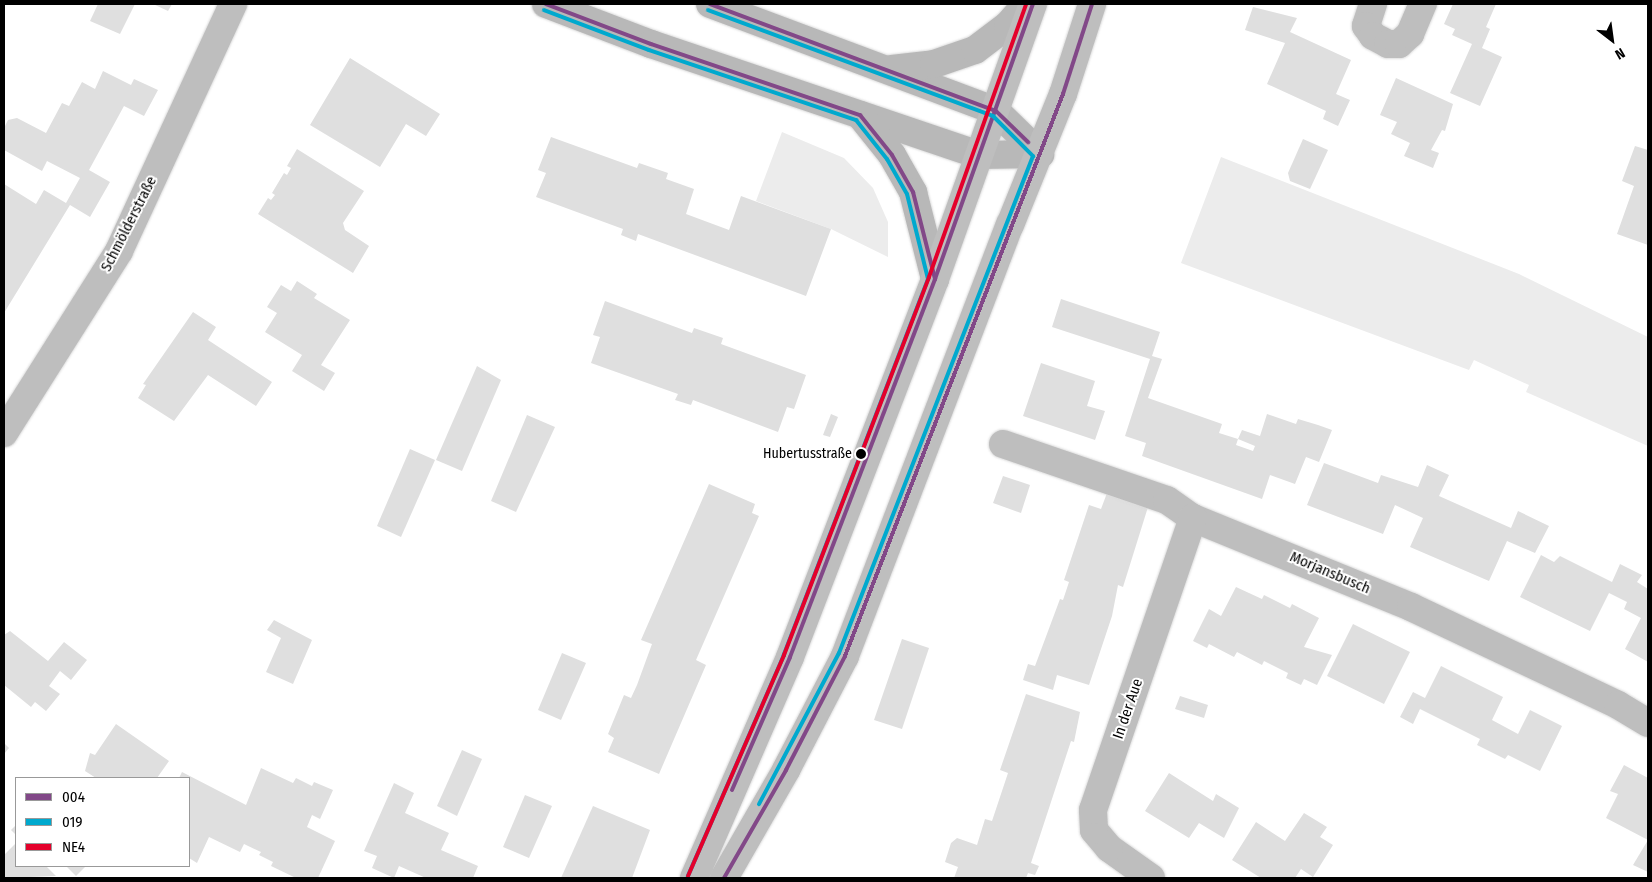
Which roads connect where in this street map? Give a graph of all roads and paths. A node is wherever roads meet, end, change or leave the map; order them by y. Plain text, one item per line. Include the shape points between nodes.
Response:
1 (233, 4) edge
2 (546, 4) edge
3 (710, 4) edge
4 (1026, 4) edge
5 (1033, 4) edge
6 (1092, 4) edge
7 (1373, 4) edge
8 (1423, 4) edge
9 (885, 69) junction
10 (996, 111) junction
11 (860, 115) junction
12 (1040, 154) junction
13 (978, 155) junction
14 (935, 279) junction
15 (4, 433) edge
16 (1003, 444) dead end
17 (1193, 518) junction
18 (1648, 723) edge
19 (694, 878) edge
20 (724, 878) edge
21 (1151, 878) edge

1 - 15 main road, Schmölderstraße via 119,251
2 - 11 main road via 651,44
3 - 9 main road
4 - 9 main road via 1008,25 974,50 934,64
5 - 10 main road
6 - 12 main road
7 - 8 main road via 1366,26 1373,36 1388,44 1399,44 1410,34
9 - 10 main road
10 - 12 main road
10 - 13 main road
11 - 13 main road
11 - 14 main road via 892,155 913,192
12 - 13 main road
12 - 20 main road via 845,656 786,770
13 - 14 main road
14 - 19 main road via 790,657
16 - 17 main road, Morjansbusch via 1167,500
17 - 18 main road, Morjansbusch via 1411,607 1618,705
17 - 21 main road, In der Aue via 1093,810 1094,830 1109,848

